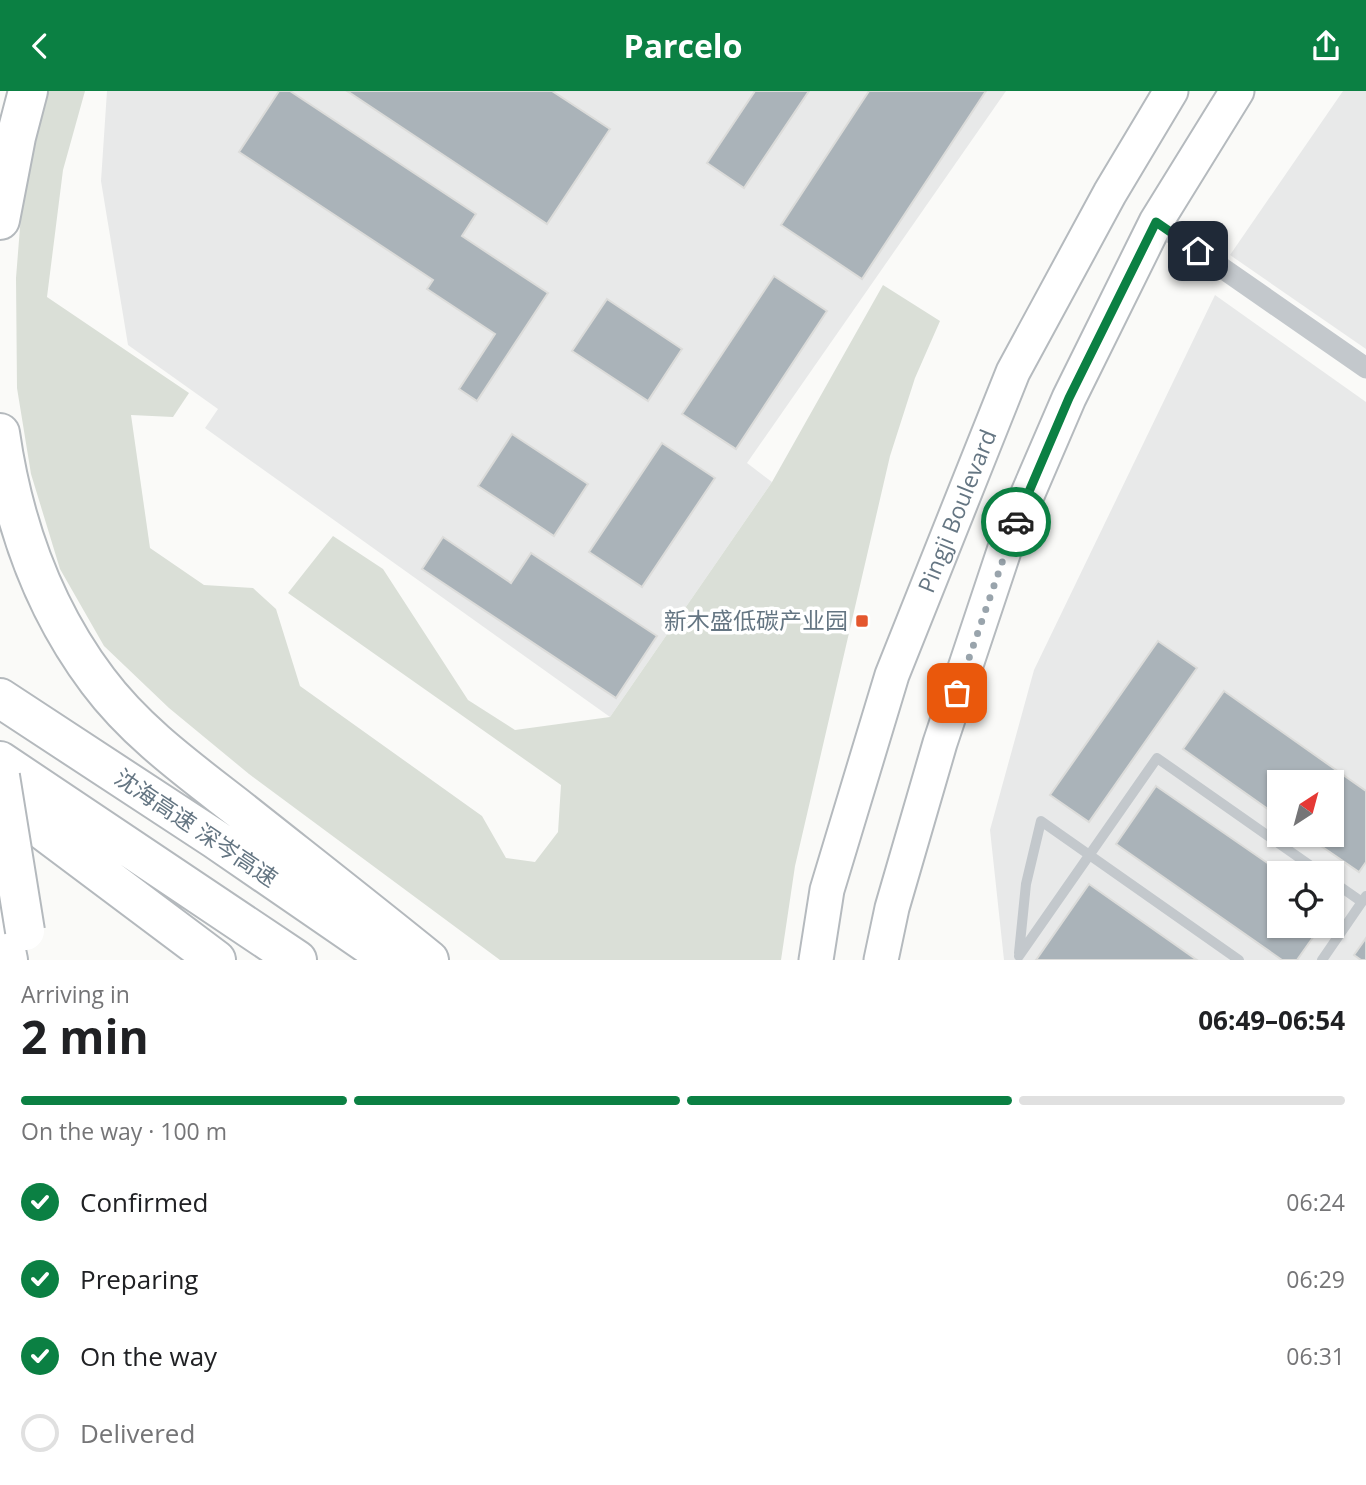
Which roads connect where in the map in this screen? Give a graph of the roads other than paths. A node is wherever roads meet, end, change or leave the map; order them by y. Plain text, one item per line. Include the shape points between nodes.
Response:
1 (29, 91) edge
2 (1171, 91) edge
3 (1237, 91) edge
4 (0, 220) edge
5 (1156, 222) junction
6 (1366, 367) edge
7 (0, 433) edge
8 (0, 698) edge
9 (0, 761) edge
10 (0, 776) edge
11 (0, 798) edge
12 (1090, 855) junction
13 (1304, 861) edge
14 (1344, 888) edge
15 (1364, 899) edge
16 (16, 943) edge
17 (1019, 958) edge
18 (216, 960) edge
19 (298, 960) edge
20 (391, 960) edge
21 (429, 960) edge
22 (816, 960) edge
23 (881, 960) edge
24 (1239, 960) edge
25 (1322, 960) edge

1 - 4 highway
2 - 22 main road, Pingji Boulevard via 1013,372 892,675 827,890
3 - 5 main road
5 - 6 street
5 - 23 main road via 1069,398 1007,542 940,743
7 - 21 highway via 16,513 31,559 71,642 99,682 176,759
8 - 20 highway, 沈海高速 深岑高速
9 - 19 highway
10 - 16 highway, bridge
11 - 18 highway
12 - 13 lane via 1157,758
12 - 17 lane
12 - 17 lane via 1041,821 1026,884
12 - 24 lane
14 - 15 lane
15 - 25 lane

